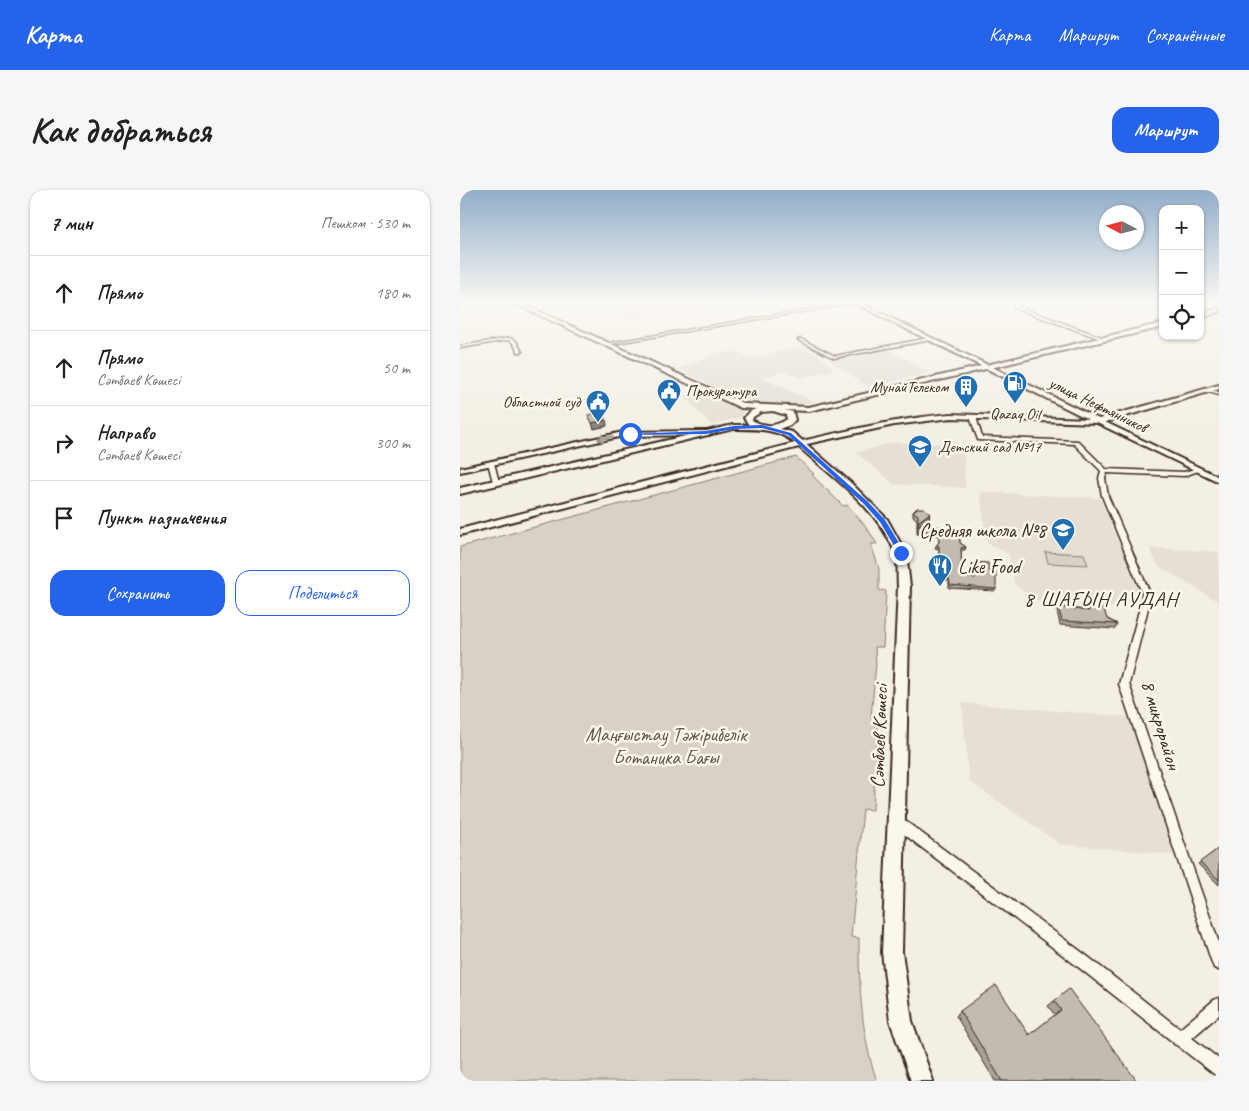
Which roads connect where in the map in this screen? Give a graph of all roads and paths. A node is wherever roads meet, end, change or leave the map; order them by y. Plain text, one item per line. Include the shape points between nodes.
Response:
1 (475, 345) edge
2 (516, 345) edge
3 (607, 345) edge
4 (809, 345) edge
5 (900, 345) edge
6 (941, 345) edge
7 (1082, 345) edge
8 (460, 347) edge
9 (520, 351) dead end
10 (988, 367) junction
11 (1219, 386) edge
12 (1207, 390) junction
13 (1219, 394) edge
14 (744, 406) junction
15 (774, 409) junction
16 (809, 409) junction
17 (750, 416) junction
18 (973, 417) junction
19 (791, 420) junction
20 (1099, 421) junction
21 (734, 427) junction
22 (762, 427) junction
23 (706, 432) junction
24 (790, 434) junction
25 (801, 444) junction
26 (491, 463) junction
27 (460, 470) edge
28 (1198, 470) junction
29 (1104, 471) junction
30 (1219, 480) edge
31 (496, 482) junction
32 (460, 491) edge
33 (460, 532) edge
34 (896, 820) junction
35 (1219, 963) edge
36 (1219, 1005) edge
37 (1179, 1039) junction
38 (1219, 1069) edge
39 (922, 1081) edge

1 - 8 street
2 - 9 street
3 - 14 main road
4 - 5 street via 834,357
6 - 10 street, улица Нефтянников
7 - 10 main road
10 - 16 main road
10 - 20 street, улица Нефтянников
11 - 12 street
12 - 13 street
12 - 20 street
14 - 15 main road
14 - 17 main road
15 - 16 main road
15 - 17 main road via 757,411
15 - 19 main road via 790,414
16 - 19 main road
17 - 21 main road
17 - 22 main road via 749,421
18 - 20 street
18 - 25 street via 928,417 886,423
18 - 29 street via 980,440 1076,442
19 - 22 main road via 783,425
19 - 24 main road
20 - 28 street, улица Нефтянников
21 - 22 main road
21 - 23 main road
22 - 24 main road, Сәтбаев Көшесі
23 -> 26 street via 623,434
23 - 31 main road
24 - 25 main road, Сәтбаев Көшесі
25 - 33 main road
25 - 34 main road, Сәтбаев Көшесі via 883,521 901,553 904,586
26 - 27 street
26 - 31 street
28 - 29 street via 1184,474
28 - 30 street, улица Нефтянников
29 - 35 street, 8 микрорайон via 1105,496 1146,592 1124,684
31 - 32 main road
34 - 37 street
34 - 39 main road, Сәтбаев Көшесі via 892,952 901,1021
36 - 37 street
37 - 38 street

